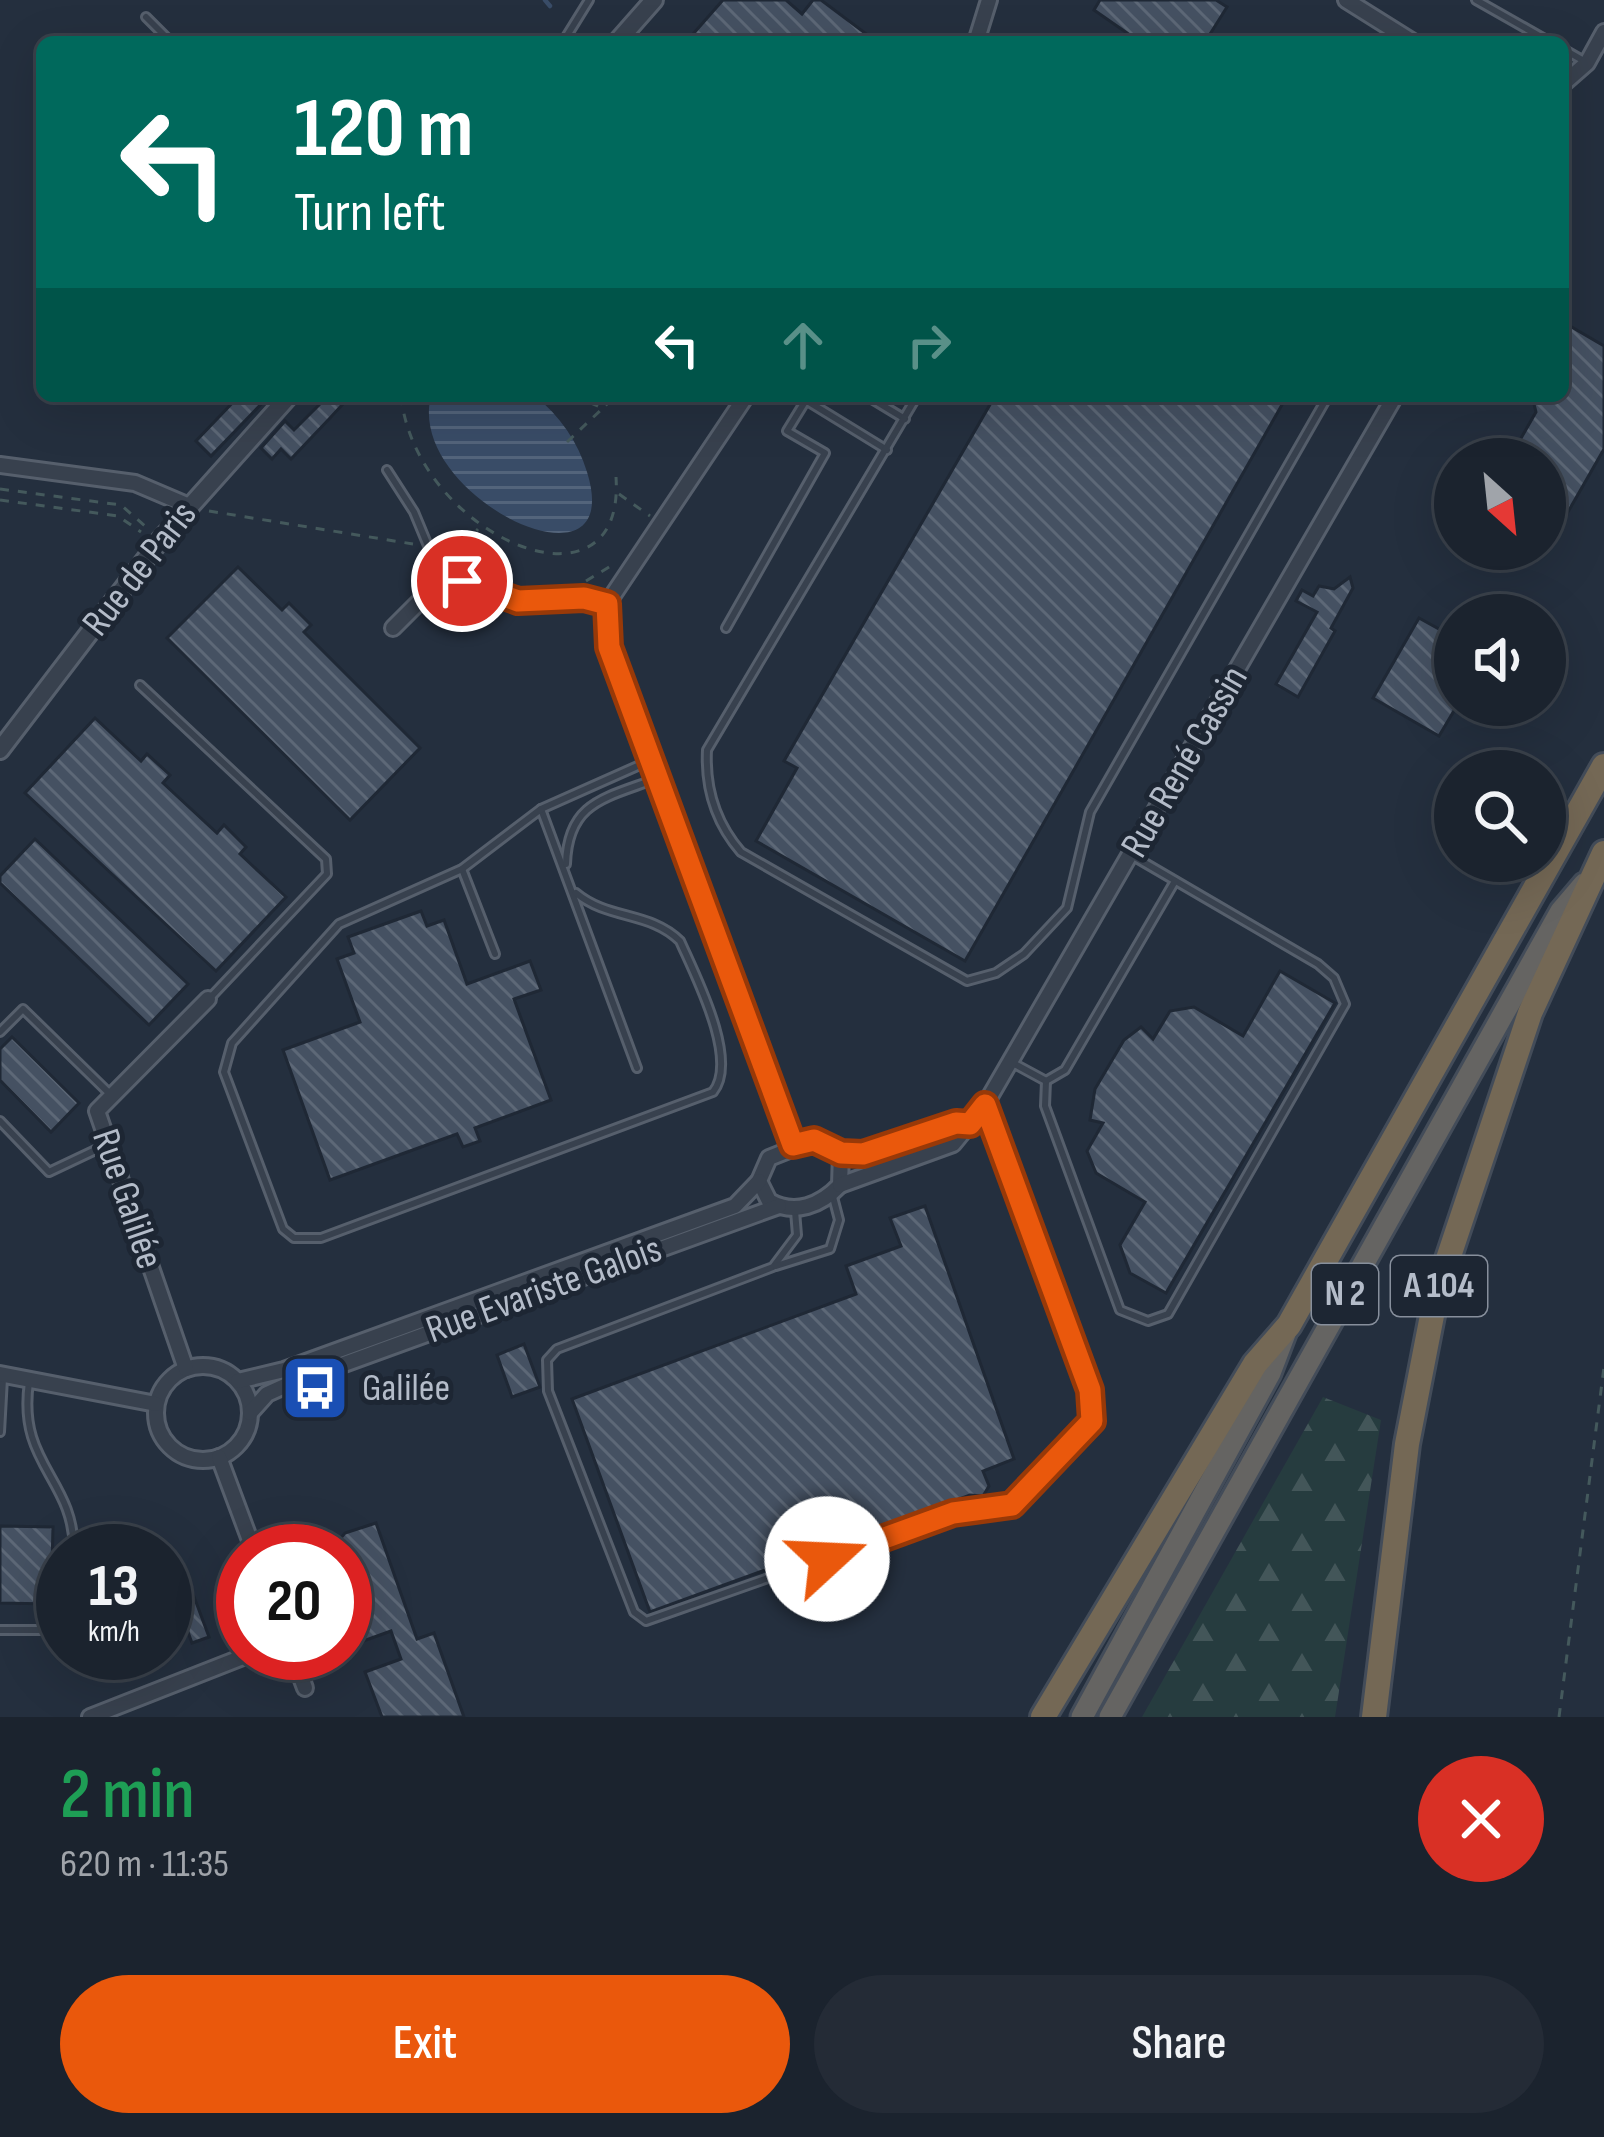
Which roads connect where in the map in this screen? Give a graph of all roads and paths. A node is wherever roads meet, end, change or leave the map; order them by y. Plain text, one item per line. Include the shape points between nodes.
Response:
1 (589, 0) edge
2 (654, 0) edge
3 (989, 0) edge
4 (1346, 0) edge
5 (1476, 0) edge
6 (146, 17) dead end
7 (1604, 32) edge
8 (165, 36) edge
9 (566, 36) edge
10 (621, 36) edge
11 (978, 36) edge
12 (1403, 36) edge
13 (1539, 36) edge
14 (1569, 53) edge
15 (1587, 63) junction
16 (1569, 79) edge
17 (284, 402) edge
18 (402, 402) edge
19 (588, 402) edge
20 (609, 402) edge
21 (727, 402) edge
22 (742, 402) edge
23 (801, 402) edge
24 (809, 402) edge
25 (877, 402) edge
26 (914, 402) edge
27 (1325, 402) edge
28 (1392, 402) edge
29 (724, 406) dead end
30 (603, 408) junction
31 (905, 419) junction
32 (567, 442) dead end
33 (887, 450) junction
34 (0, 465) edge
35 (387, 470) dead end
36 (616, 477) dead end
37 (0, 489) edge
38 (617, 493) junction
39 (0, 500) edge
40 (194, 508) junction
41 (479, 527) junction
42 (642, 532) dead end
43 (155, 539) junction
44 (432, 553) junction
45 (451, 560) junction
46 (617, 562) dead end
47 (480, 574) dead end
48 (443, 582) junction
49 (583, 582) dead end
50 (607, 604) junction
51 (393, 628) dead end
52 (726, 628) dead end
53 (140, 685) dead end
54 (0, 751) edge
55 (651, 760) junction
56 (1604, 766) edge
57 (658, 778) junction
58 (541, 809) junction
59 (1604, 853) edge
60 (1131, 855) junction
61 (566, 868) junction
62 (462, 869) junction
63 (1590, 878) junction
64 (1175, 881) junction
65 (576, 893) junction
66 (495, 954) dead end
67 (208, 999) joint
68 (0, 1032) edge
69 (1011, 1062) junction
70 (637, 1068) dead end
71 (1046, 1081) junction
72 (110, 1094) junction
73 (985, 1105) junction
74 (0, 1121) edge
75 (970, 1124) junction
76 (106, 1145) junction
77 (793, 1145) junction
78 (841, 1153) junction
79 (759, 1181) junction
80 (836, 1189) junction
81 (787, 1207) junction
82 (772, 1267) junction
83 (1289, 1325) junction
84 (1604, 1367) edge
85 (186, 1369) junction
86 (1, 1375) edge
87 (29, 1380) junction
88 (238, 1381) junction
89 (156, 1404) junction
90 (250, 1413) junction
91 (0, 1432) edge
92 (219, 1457) junction
93 (74, 1524) edge
94 (244, 1524) edge
95 (0, 1630) edge
96 (36, 1630) edge
97 (216, 1668) edge
98 (301, 1680) edge
99 (304, 1688) dead end
100 (90, 1717) edge
101 (1042, 1717) edge
102 (1082, 1717) edge
103 (1110, 1717) edge
104 (1374, 1717) edge
105 (1559, 1717) edge

1 - 9 lane
2 - 10 street
3 - 11 street
4 - 12 street
5 - 13 lane
6 - 8 lane
7 - 15 street
14 - 15 lane
15 - 16 street
17 - 40 street, Rue de Paris
18 - 41 path via 418,458
19 - 30 path
20 - 30 path
21 - 29 path
22 - 50 street
23 - 52 lane via 788,431 824,453
24 - 33 lane
25 - 31 lane
26 - 31 lane
27 - 33 lane via 1090,812 1067,908 1024,954 967,981 741,852 724,832 706,779 707,750
28 - 60 street, Rue René Cassin
30 - 32 path
31 - 33 lane
34 - 40 street via 135,484
35 - 44 lane
36 - 38 path
37 - 43 path via 121,505
38 - 41 path via 600,533 575,550 528,551
38 - 42 path via 652,517
39 - 43 path via 124,517
40 - 43 street, Rue de Paris
40 - 44 path via 390,537
41 - 45 path
43 - 54 street, Rue de Paris
44 - 45 path
44 - 48 lane
45 - 47 path
46 - 49 path
48 - 50 street via 518,601
48 - 51 street
50 - 55 street via 609,647
53 - 67 lane via 326,859 327,874
55 - 57 street
55 - 58 lane
56 - 83 highway, A 104
57 - 61 lane via 582,809 567,838
57 - 77 street
58 - 61 lane
58 - 62 lane
59 - 63 highway, A 104
60 - 64 lane
60 - 69 street, Rue René Cassin
61 - 65 lane
62 - 65 lane via 339,924 225,1057 227,1084 276,1217 294,1238 320,1238 713,1092 722,1082 724,1058 680,941 666,927 592,906
62 - 66 lane
63 - 103 highway, N 2 via 1561,911
63 - 104 highway, A 104 via 1498,1099 1436,1295 1407,1444
64 - 71 lane via 1065,1070
64 - 71 lane via 1318,964 1345,1004 1168,1314 1148,1322 1120,1310 1046,1106
65 - 70 lane
67 - 72 street, Rue Galilée
68 - 72 lane via 23,1009
69 - 71 lane
69 - 73 street, Rue René Cassin
72 - 76 street, Rue Galilée via 98,1111
73 - 75 street, Rue René Cassin
73 - 82 lane via 1090,1390 1092,1421 1012,1505 953,1513 646,1621 634,1612 548,1391 547,1360 557,1349
74 - 76 lane via 50,1172
75 - 78 street
75 - 80 street, Rue Evariste Galois via 953,1144
76 - 85 street, Rue Galilée
77 - 78 street via 814,1140
77 - 79 street, Rue Evariste Galois via 769,1158
78 - 80 street
79 - 81 street
79 - 88 street, Rue Evariste Galois via 735,1206
80 - 81 street, Rue Evariste Galois
80 - 82 lane via 839,1220 830,1249
81 - 82 lane via 797,1235
81 - 90 street, Rue Evariste Galois via 289,1384
83 - 101 highway, A 104 via 1255,1364
83 - 102 highway, N 2
84 - 105 path
85 - 88 street via 214,1367
85 - 89 street via 166,1383
86 - 87 street
86 - 91 lane
87 - 89 street
87 - 93 lane via 26,1430
88 - 90 street
89 - 92 street via 159,1432 178,1454
90 - 92 street via 242,1439
92 - 94 street
95 - 96 lane
97 - 100 street
98 - 99 street

